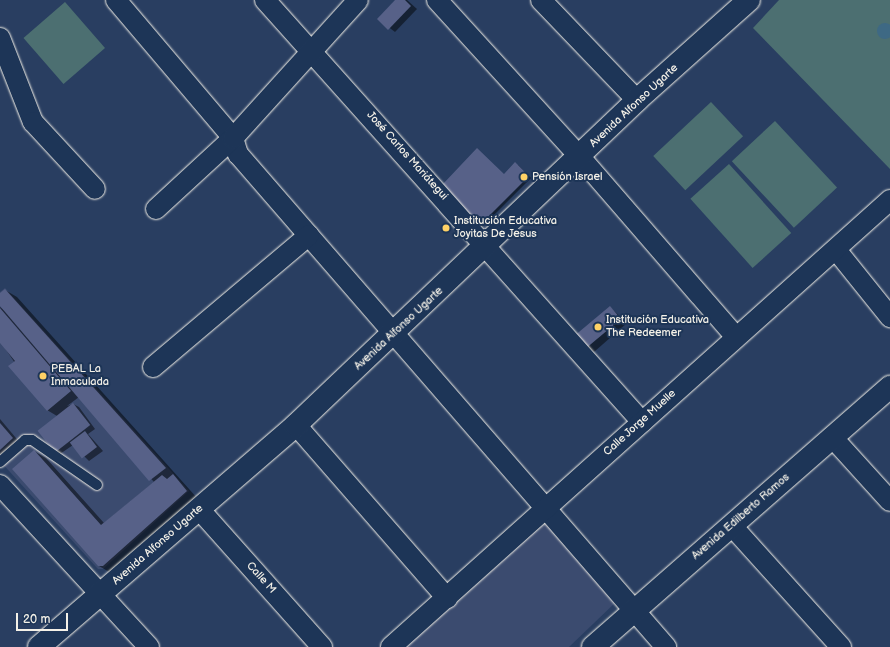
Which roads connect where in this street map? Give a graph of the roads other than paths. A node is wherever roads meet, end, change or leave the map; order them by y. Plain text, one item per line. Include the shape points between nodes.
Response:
1 (116, 0) edge
2 (265, 0) edge
3 (358, 0) edge
4 (437, 0) edge
5 (541, 0) edge
6 (749, 0) edge
7 (0, 38) edge
8 (312, 51) junction
9 (637, 100) junction
10 (233, 138) junction
11 (580, 157) junction
12 (95, 189) dead end
13 (890, 200) edge
14 (156, 210) dead end
15 (308, 235) junction
16 (486, 244) junction
17 (837, 251) junction
18 (890, 317) edge
19 (396, 332) junction
20 (736, 337) junction
21 (153, 367) dead end
22 (890, 387) edge
23 (642, 422) junction
24 (296, 425) junction
25 (832, 437) junction
26 (0, 462) edge
27 (0, 485) edge
28 (97, 485) dead end
29 (890, 501) edge
30 (199, 509) junction
31 (545, 509) junction
32 (732, 526) junction
33 (102, 596) junction
34 (447, 598) junction
35 (634, 610) junction
36 (39, 647) edge
37 (149, 647) edge
38 (322, 647) edge
39 (391, 647) edge
40 (593, 647) edge
41 (666, 647) edge
42 (841, 647) edge

1 - 10 street
2 - 8 street, José Carlos Mariátegui
3 - 8 street
4 - 11 street
5 - 9 street
6 - 9 street, Avenida Alfonso Ugarte
7 - 12 street via 33,122
8 - 10 street
8 - 16 street, José Carlos Mariátegui
9 - 11 street, Avenida Alfonso Ugarte
10 - 14 street
10 - 15 street via 238,154
11 - 16 street, Avenida Alfonso Ugarte
11 - 20 street
13 - 17 street, Calle Jorge Muelle
15 - 19 street
15 - 21 street
16 - 19 street, Avenida Alfonso Ugarte
16 - 23 street, José Carlos Mariátegui
17 - 18 street
17 - 20 street, Calle Jorge Muelle
19 - 24 street, Avenida Alfonso Ugarte
19 - 31 street
20 - 23 street, Calle Jorge Muelle
22 - 25 street, Avenida Edilberto Ramos
23 - 31 street, Calle Jorge Muelle
24 - 30 street, Avenida Alfonso Ugarte
24 - 34 street
25 - 29 street
25 - 32 street, Avenida Edilberto Ramos
26 - 28 lane via 25,440 32,440
27 - 33 street
30 - 33 street, Avenida Alfonso Ugarte
30 - 38 street, Calle M
31 - 34 street, Calle Jorge Muelle
31 - 35 street
32 - 35 street, Avenida Edilberto Ramos
32 - 42 street
33 - 36 street, Avenida Alfonso Ugarte
33 - 37 street
34 - 39 street, Calle Jorge Muelle
35 - 40 street, Avenida Edilberto Ramos
35 - 41 street

